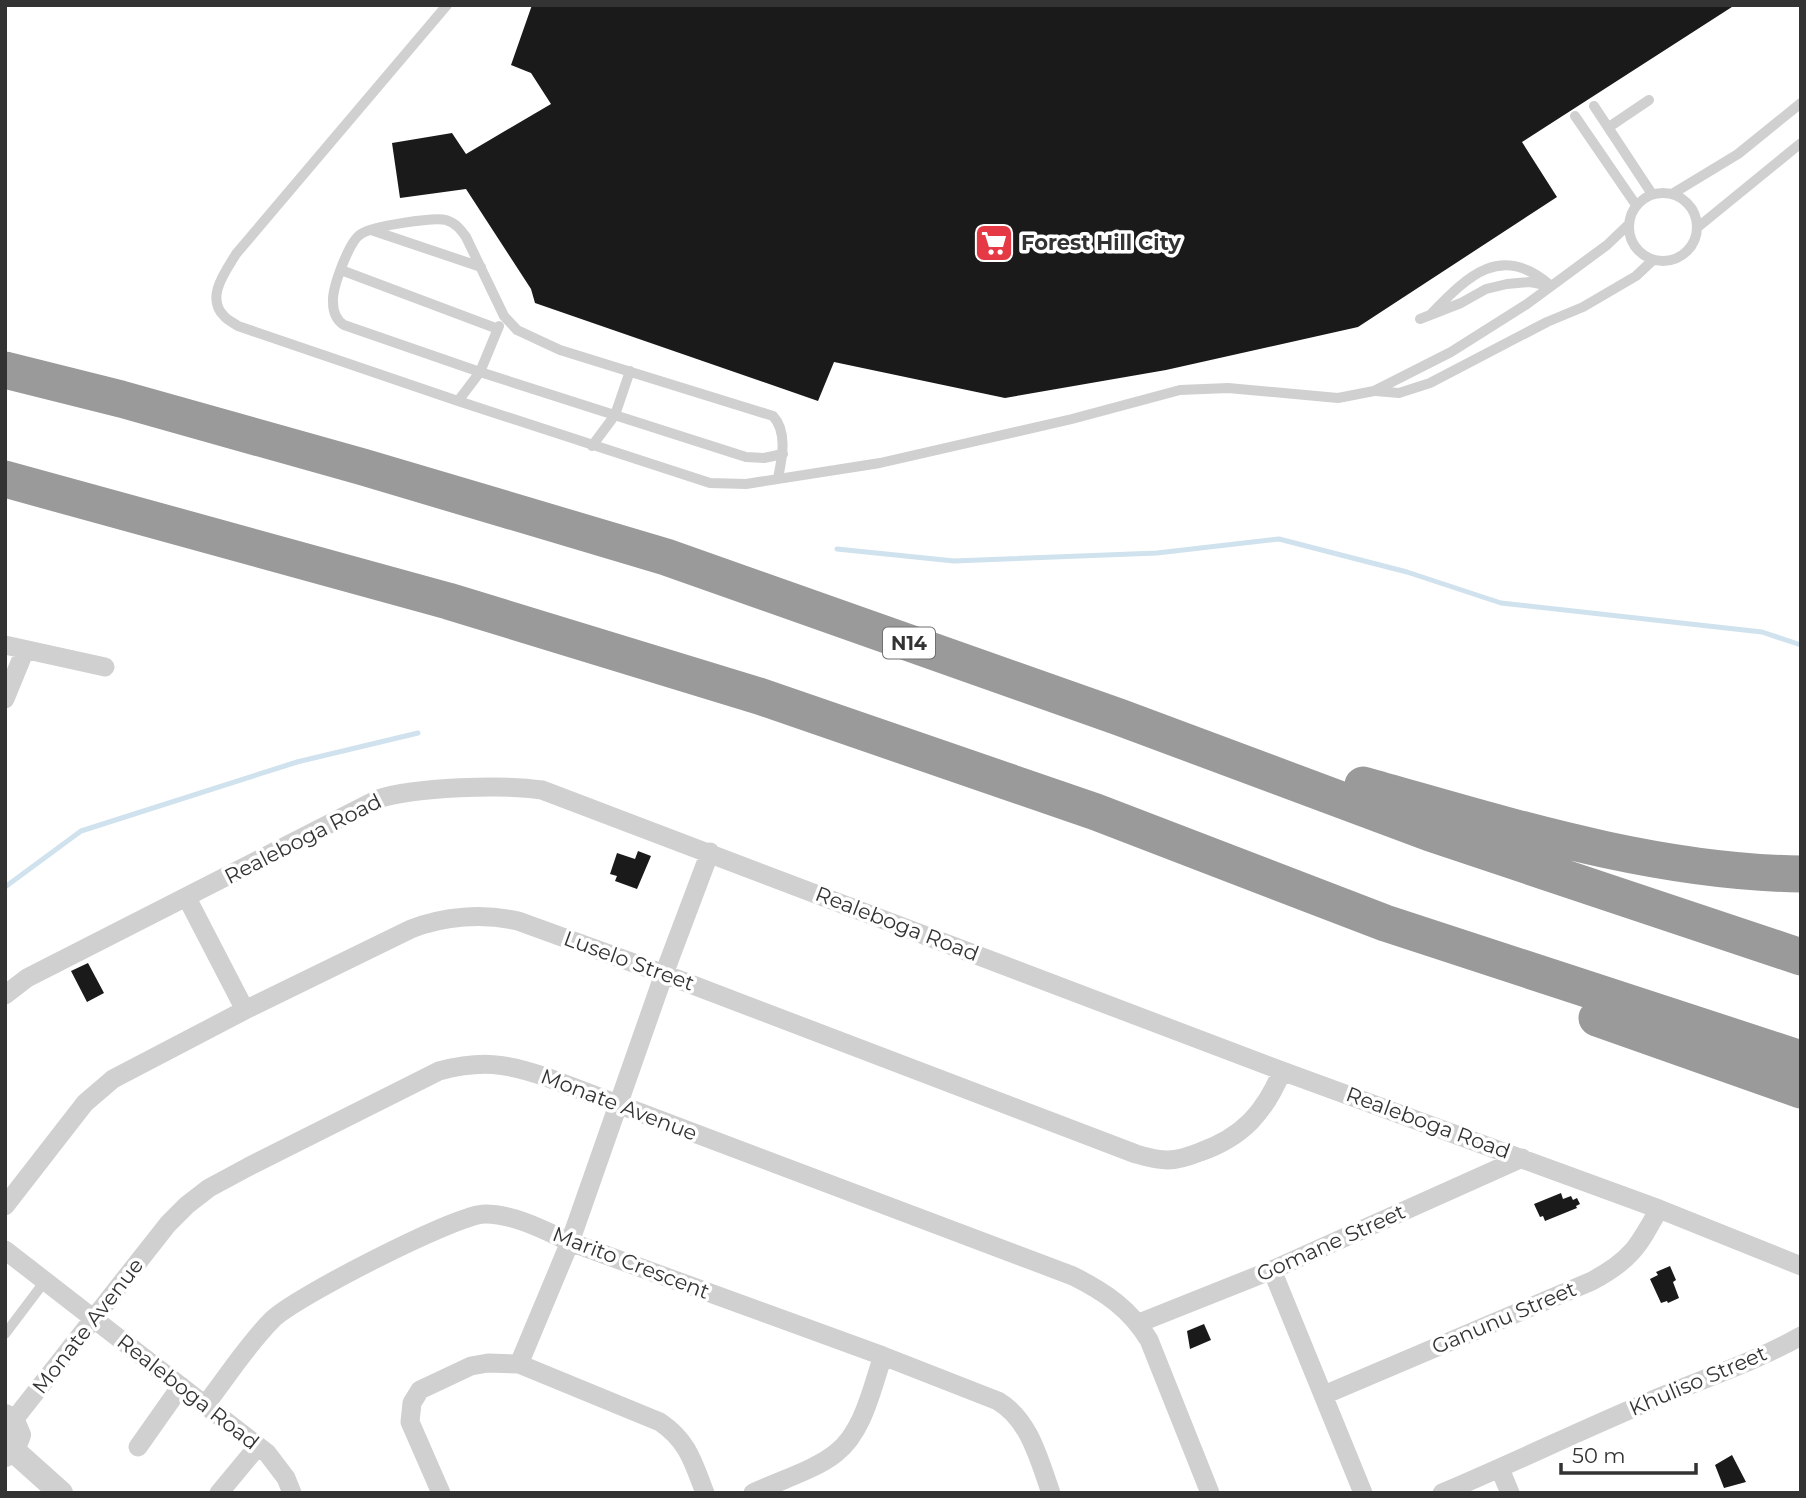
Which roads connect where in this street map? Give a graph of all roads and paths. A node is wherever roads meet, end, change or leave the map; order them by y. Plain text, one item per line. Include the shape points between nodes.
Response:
1 (447, 5) edge
2 (1649, 100) dead end
3 (1801, 103) edge
4 (1594, 106) dead end
5 (1575, 116) dead end
6 (1609, 127) junction
7 (1801, 143) edge
8 (1652, 194) junction
9 (1672, 194) junction
10 (1636, 205) junction
11 (1629, 224) junction
12 (1698, 227) junction
13 (370, 229) junction
14 (1653, 260) junction
15 (481, 267) junction
16 (341, 270) junction
17 (1551, 286) junction
18 (1431, 314) junction
19 (504, 316) junction
20 (1420, 319) dead end
21 (498, 329) junction
22 (5, 370) edge
23 (630, 370) junction
24 (480, 372) junction
25 (1220, 380) dead end
26 (1202, 389) junction
27 (1374, 391) junction
28 (458, 401) junction
29 (615, 415) junction
30 (592, 446) junction
31 (783, 454) junction
32 (778, 478) junction
33 (5, 479) edge
34 (5, 645) edge
35 (25, 650) junction
36 (105, 667) dead end
37 (5, 699) edge
38 (1119, 718) junction
39 (710, 852) junction
40 (1801, 874) edge
41 (187, 898) junction
42 (1385, 923) junction
43 (1801, 957) edge
44 (664, 974) junction
45 (5, 995) edge
46 (245, 1010) junction
47 (1801, 1059) edge
48 (1282, 1070) junction
49 (1801, 1090) edge
50 (619, 1105) junction
51 (1522, 1158) junction
52 (5, 1206) edge
53 (1659, 1209) junction
54 (570, 1242) junction
55 (5, 1250) edge
56 (1801, 1266) edge
57 (1272, 1269) junction
58 (45, 1281) junction
59 (93, 1318) junction
60 (1139, 1323) junction
61 (5, 1334) edge
62 (1801, 1336) edge
63 (883, 1356) junction
64 (519, 1364) junction
65 (181, 1385) junction
66 (1324, 1395) junction
67 (206, 1404) junction
68 (9, 1418) edge
69 (258, 1446) junction
70 (138, 1447) dead end
71 (9, 1453) edge
72 (1500, 1469) junction
73 (1361, 1492) edge
74 (61, 1493) edge
75 (219, 1493) edge
76 (292, 1493) edge
77 (441, 1493) edge
78 (705, 1493) edge
79 (753, 1493) edge
80 (1051, 1493) edge
81 (1210, 1493) edge
82 (1442, 1493) edge
83 (1510, 1493) edge

1 - 28 lane via 236,254 220,280 216,300 223,316 238,326
2 - 6 lane
3 - 9 lane via 1738,154
4 - 6 lane
5 - 10 lane
6 - 8 lane
7 - 12 lane
8 - 9 lane
8 - 10 lane
9 - 12 lane via 1688,202
10 - 11 lane
11 - 14 lane via 1634,246
11 - 17 lane
12 - 14 lane via 1687,252 1671,261
13 - 15 lane
13 - 15 lane via 448,220 467,237
13 - 16 lane via 354,240
14 - 27 lane via 1636,276 1583,307 1430,383 1399,393
15 - 19 lane
16 - 21 lane
16 - 24 lane via 332,302 344,326
17 - 18 lane via 1507,284
17 - 18 lane via 1510,263 1490,266 1456,288
17 - 27 lane via 1451,352
18 - 20 lane
19 - 21 lane
19 - 23 lane via 517,330 560,350
21 - 24 lane
22 - 38 highway, N14 via 121,399 666,557
23 - 29 lane
23 - 31 lane via 769,413 777,421
24 - 28 lane
24 - 29 lane
25 - 26 lane
26 - 27 lane via 1338,398
26 - 32 lane via 1180,390 880,463
28 - 30 lane
29 - 30 lane
29 - 31 lane via 746,457
30 - 32 lane via 710,483 746,484
31 - 32 lane
33 - 42 highway via 448,601 759,696 1096,812
34 - 35 street
35 - 36 street
35 - 37 street
38 - 40 highway via 1608,850 1687,866
38 - 43 highway, N14 via 1430,832
39 - 41 street, Realeboga Road via 542,790 403,793 378,799
39 - 44 street
39 - 48 street, Realeboga Road
41 - 45 street, Realeboga Road via 27,978
41 - 46 street
42 - 47 highway
42 - 49 highway via 1443,958 1495,980
44 - 46 street, Luselo Street via 518,921 456,918 411,929
44 - 48 street, Luselo Street via 1154,1159 1185,1157 1239,1132 1264,1107
44 - 50 street
46 - 52 street, Luselo Street via 98,1090
48 - 51 street, Realeboga Road
50 - 54 street
50 - 59 street, Monate Avenue via 514,1066 480,1063 439,1071 209,1188 169,1224
50 - 60 street, Monate Avenue via 1073,1276 1116,1301
51 - 53 street, Realeboga Road
51 - 57 street, Gomane Street
53 - 56 street, Realeboga Road
53 - 66 street, Ganunu Street via 1623,1263 1592,1281
54 - 63 street, Marito Crescent
54 - 64 street
54 - 67 street, Marito Crescent via 508,1217 484,1214 456,1221 285,1309 271,1320
55 - 58 street, Realeboga Road
57 - 60 street, Gomane Street
57 - 66 street
58 - 59 street, Realeboga Road
58 - 61 lane
59 - 65 street, Realeboga Road
59 - 68 street, Monate Avenue
60 - 81 street, Monate Avenue
62 - 72 street, Khuliso Street
63 - 79 street via 847,1442 822,1462
63 - 80 street, Marito Crescent via 1008,1406 1029,1433
64 - 77 street via 471,1366 420,1390 415,1398 410,1422
64 - 78 street via 660,1422 677,1434 690,1452
65 - 67 street, Realeboga Road
65 - 70 street
66 - 73 street
67 - 69 street, Realeboga Road
68 - 71 street via 19,1435
69 - 75 street
69 - 76 street, Realeboga Road via 276,1464
71 - 74 street
72 - 82 street, Khuliso Street
72 - 83 street

